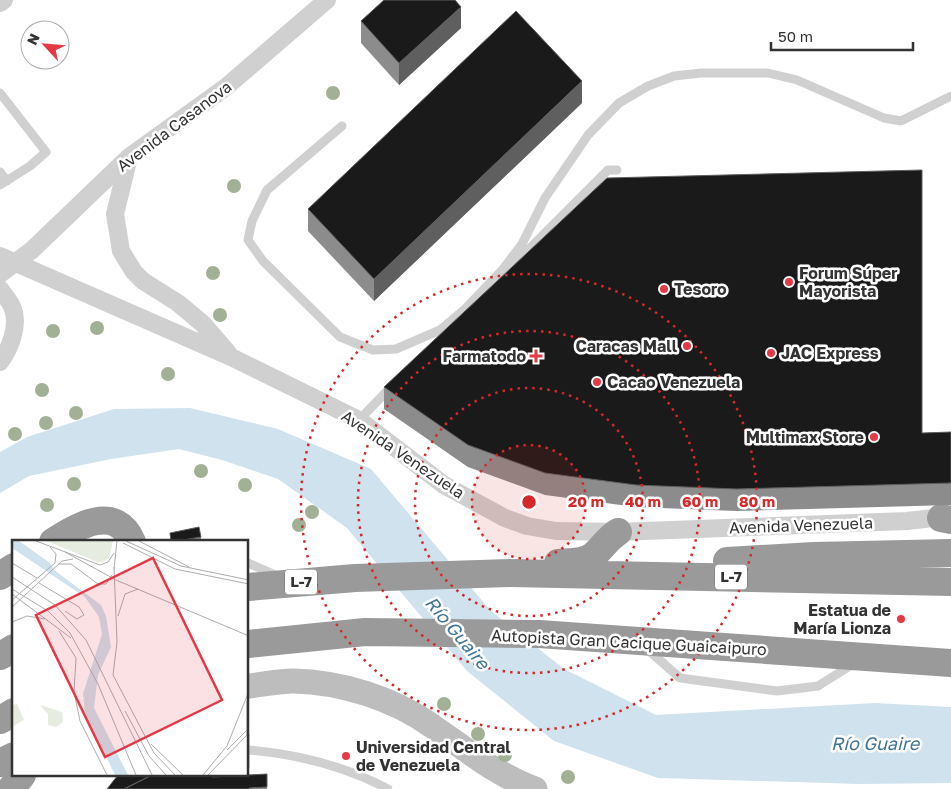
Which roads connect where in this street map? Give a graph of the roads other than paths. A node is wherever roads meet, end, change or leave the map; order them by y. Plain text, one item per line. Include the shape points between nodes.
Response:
1 (4, 0) edge
2 (327, 0) edge
3 (0, 3) edge
4 (0, 93) edge
5 (951, 96) edge
6 (342, 126) dead end
7 (129, 157) junction
8 (617, 170) dead end
9 (0, 172) edge
10 (4, 183) edge
11 (0, 256) edge
12 (18, 262) junction
13 (0, 274) edge
14 (0, 289) edge
15 (435, 343) edge
16 (231, 357) junction
17 (0, 362) edge
18 (400, 378) edge
19 (359, 420) junction
20 (948, 518) edge
21 (618, 532) junction
22 (56, 540) edge
23 (131, 540) edge
24 (951, 553) edge
25 (249, 563) edge
26 (12, 568) edge
27 (508, 573) junction
28 (0, 576) edge
29 (288, 582) junction
30 (951, 582) edge
31 (249, 587) edge
32 (637, 641) junction
33 (275, 642) junction
34 (249, 644) edge
35 (249, 650) edge
36 (12, 651) edge
37 (0, 656) edge
38 (864, 657) junction
39 (951, 663) edge
40 (249, 686) edge
41 (12, 713) edge
42 (0, 720) edge
43 (249, 750) edge
44 (12, 757) edge
45 (0, 763) edge
46 (21, 776) edge
47 (11, 789) edge
48 (388, 789) edge
49 (535, 789) edge

1 - 3 street
2 - 7 street, Avenida Casanova via 226,86
4 - 10 lane via 46,152
5 - 6 lane via 901,121 884,118 797,80 768,73 701,73 674,76 648,86 619,103 588,135 546,198 522,244 497,276 440,330 396,349 372,350 340,338 263,261 248,240 252,221 267,190
7 - 12 street, Avenida Casanova
7 - 16 street via 115,214 121,251 134,272 203,324
8 - 15 lane via 608,170
9 - 10 lane
11 - 12 street, Avenida Venezuela
12 - 13 street, Avenida Casanova
12 - 16 street, Avenida Venezuela
14 - 17 street via 13,309 14,323 7,352
16 - 19 street, Avenida Venezuela
18 - 19 lane
19 - 21 street, Avenida Venezuela via 444,485 506,518 556,531
20 - 21 street, Avenida Venezuela
21 - 27 highway via 584,560 549,563
22 - 23 highway via 83,523 95,520 118,525
24 - 27 highway via 814,556
25 - 29 lane
26 - 28 highway
27 - 29 highway, L-7
27 - 30 highway, L-7
29 - 31 highway, L-7
32 - 33 highway, Autopista Gran Cacique Guaicaipuro via 539,634 365,632
32 - 38 highway, Autopista Gran Cacique Guaicaipuro
32 - 38 lane via 680,678 777,691 818,686
33 - 34 highway, Autopista Gran Cacique Guaicaipuro
33 - 35 highway
36 - 37 highway
38 - 39 highway, Autopista Gran Cacique Guaicaipuro
40 - 49 main road via 292,681 336,685 385,701 424,720 484,763
41 - 42 highway
43 - 48 lane via 285,753 361,775
44 - 45 highway
46 - 47 highway

